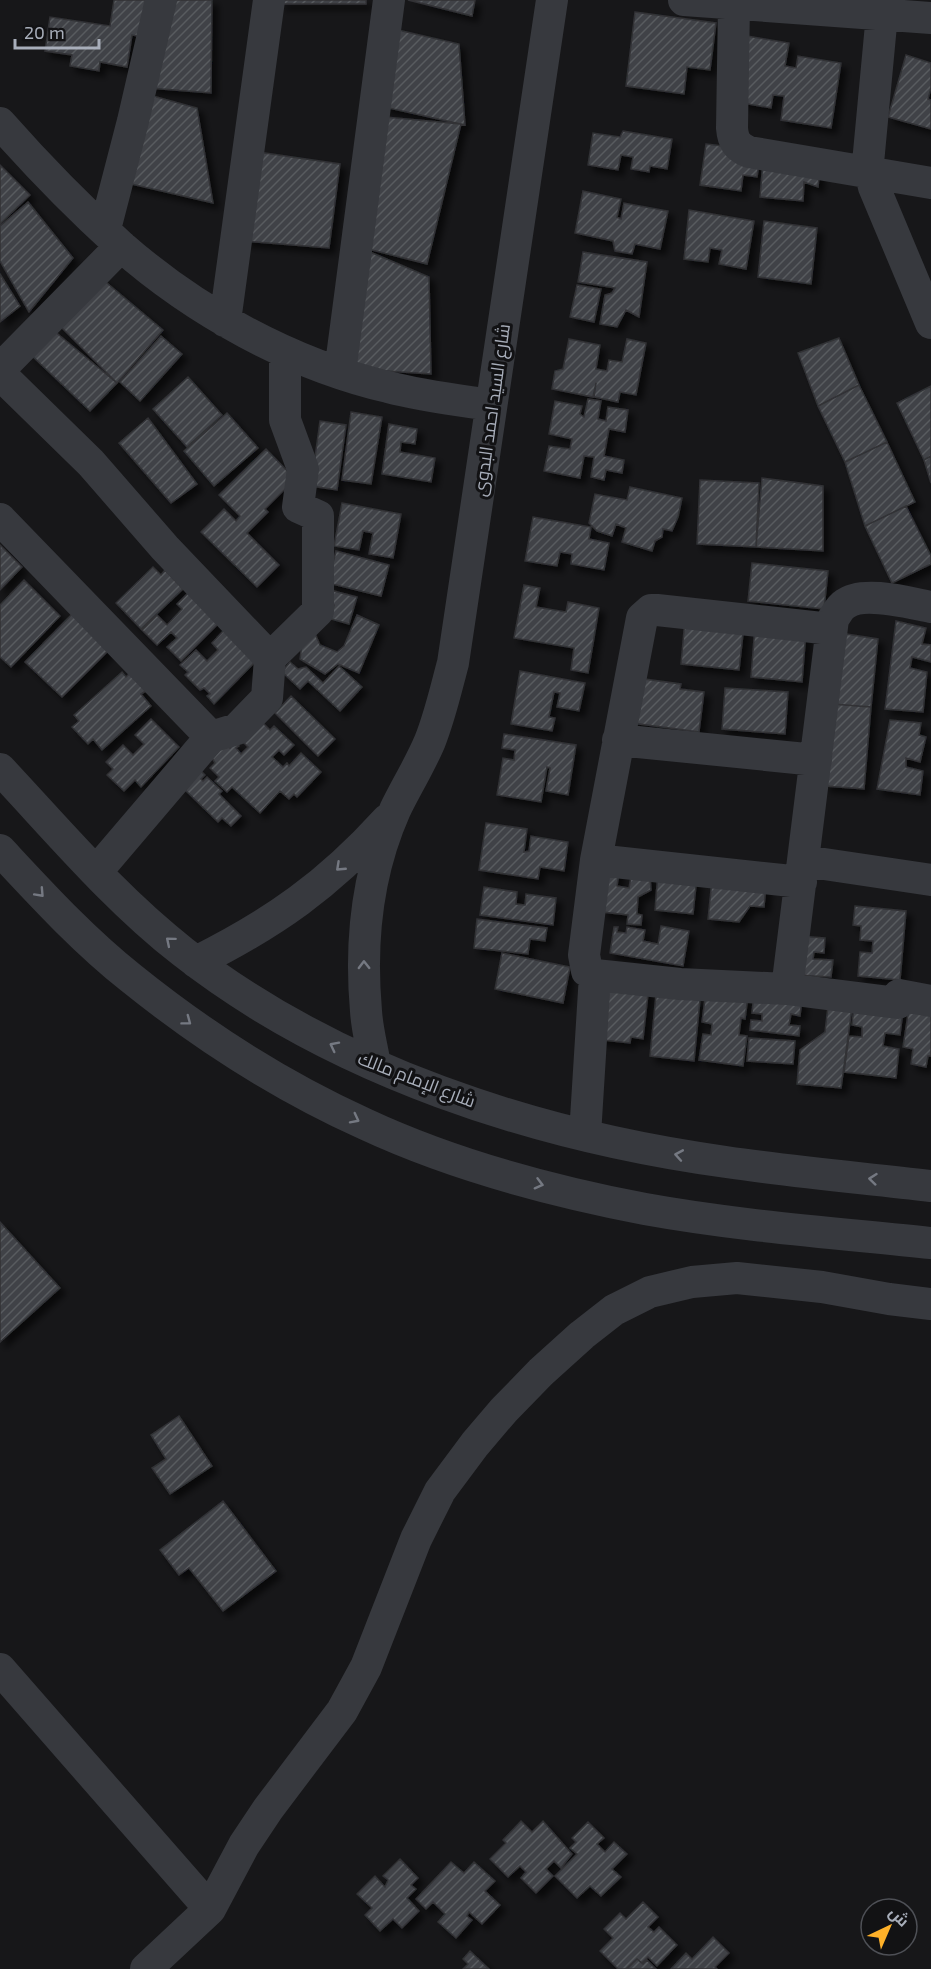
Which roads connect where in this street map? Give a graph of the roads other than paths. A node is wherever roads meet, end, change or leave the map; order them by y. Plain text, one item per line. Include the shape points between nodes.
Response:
1 (161, 0) edge
2 (269, 0) edge
3 (389, 0) edge
4 (552, 0) edge
5 (684, 0) edge
6 (734, 4) junction
7 (882, 14) junction
8 (931, 18) edge
9 (6, 142) edge
10 (870, 173) junction
11 (931, 183) edge
12 (113, 238) junction
13 (225, 321) junction
14 (931, 322) edge
15 (285, 352) junction
16 (0, 369) edge
17 (340, 372) junction
18 (0, 374) edge
19 (491, 405) junction
20 (0, 519) edge
21 (931, 607) edge
22 (831, 629) junction
23 (270, 658) junction
24 (212, 737) junction
25 (618, 740) junction
26 (816, 760) junction
27 (0, 769) edge
28 (395, 810) junction
29 (0, 850) edge
30 (596, 860) junction
31 (802, 871) junction
32 (96, 872) junction
33 (931, 880) edge
34 (196, 962) junction
35 (595, 975) junction
36 (787, 989) junction
37 (931, 1001) edge
38 (375, 1065) junction
39 (585, 1135) junction
40 (931, 1186) edge
41 (931, 1243) edge
42 (931, 1304) edge
43 (0, 1669) edge
44 (210, 1909) junction
45 (146, 1969) edge

1 - 12 street via 133,121
2 - 13 street
3 - 17 street
4 - 19 street, شارع السيد احمد البدوى
5 - 6 street
6 - 7 street
6 - 10 street via 732,128 736,143 749,152
7 - 8 street
7 - 10 street via 868,152
9 - 12 street
10 - 11 street
10 - 14 street
12 - 13 street via 168,283
12 - 16 street
13 - 15 street
15 - 17 street
15 - 23 street via 285,420 303,469 298,507 318,516 318,611
17 - 19 street via 387,387
18 - 23 street via 91,462 165,548
19 - 28 street, شارع السيد احمد البدوى via 453,663 430,740
20 - 24 street
21 - 22 street via 857,598 837,612
22 - 25 street via 651,610 642,618
22 - 26 street
23 - 24 street via 267,698 237,729
24 - 32 street
25 - 26 street
25 - 30 street
26 - 31 street
27 - 32 street, شارع الإمام مالك
28 -> 34 street, شارع السيد احمد البدوى via 362,848 316,888 241,939
38 -> 28 street, شارع السيد احمد البدوى via 366,1013 366,920 378,859
29 -> 41 street via 60,915 130,977 204,1034 283,1083 366,1125 517,1178 613,1202 711,1219
30 - 31 street
30 - 35 street via 584,955 587,971
31 - 33 street
31 - 36 street
34 -> 32 street, شارع الإمام مالك via 138,914
38 -> 34 street, شارع الإمام مالك via 287,1022
35 - 36 street
35 - 39 street
36 - 37 street via 898,1003 899,995
38 - 39 street, شارع الإمام مالك via 464,1099
40 -> 39 street, شارع الإمام مالك via 726,1162
42 - 44 street via 737,1278 692,1282 650,1292 614,1310 582,1335 504,1410 440,1491 416,1539 366,1667 342,1711 268,1809
43 - 44 street
44 - 45 street

